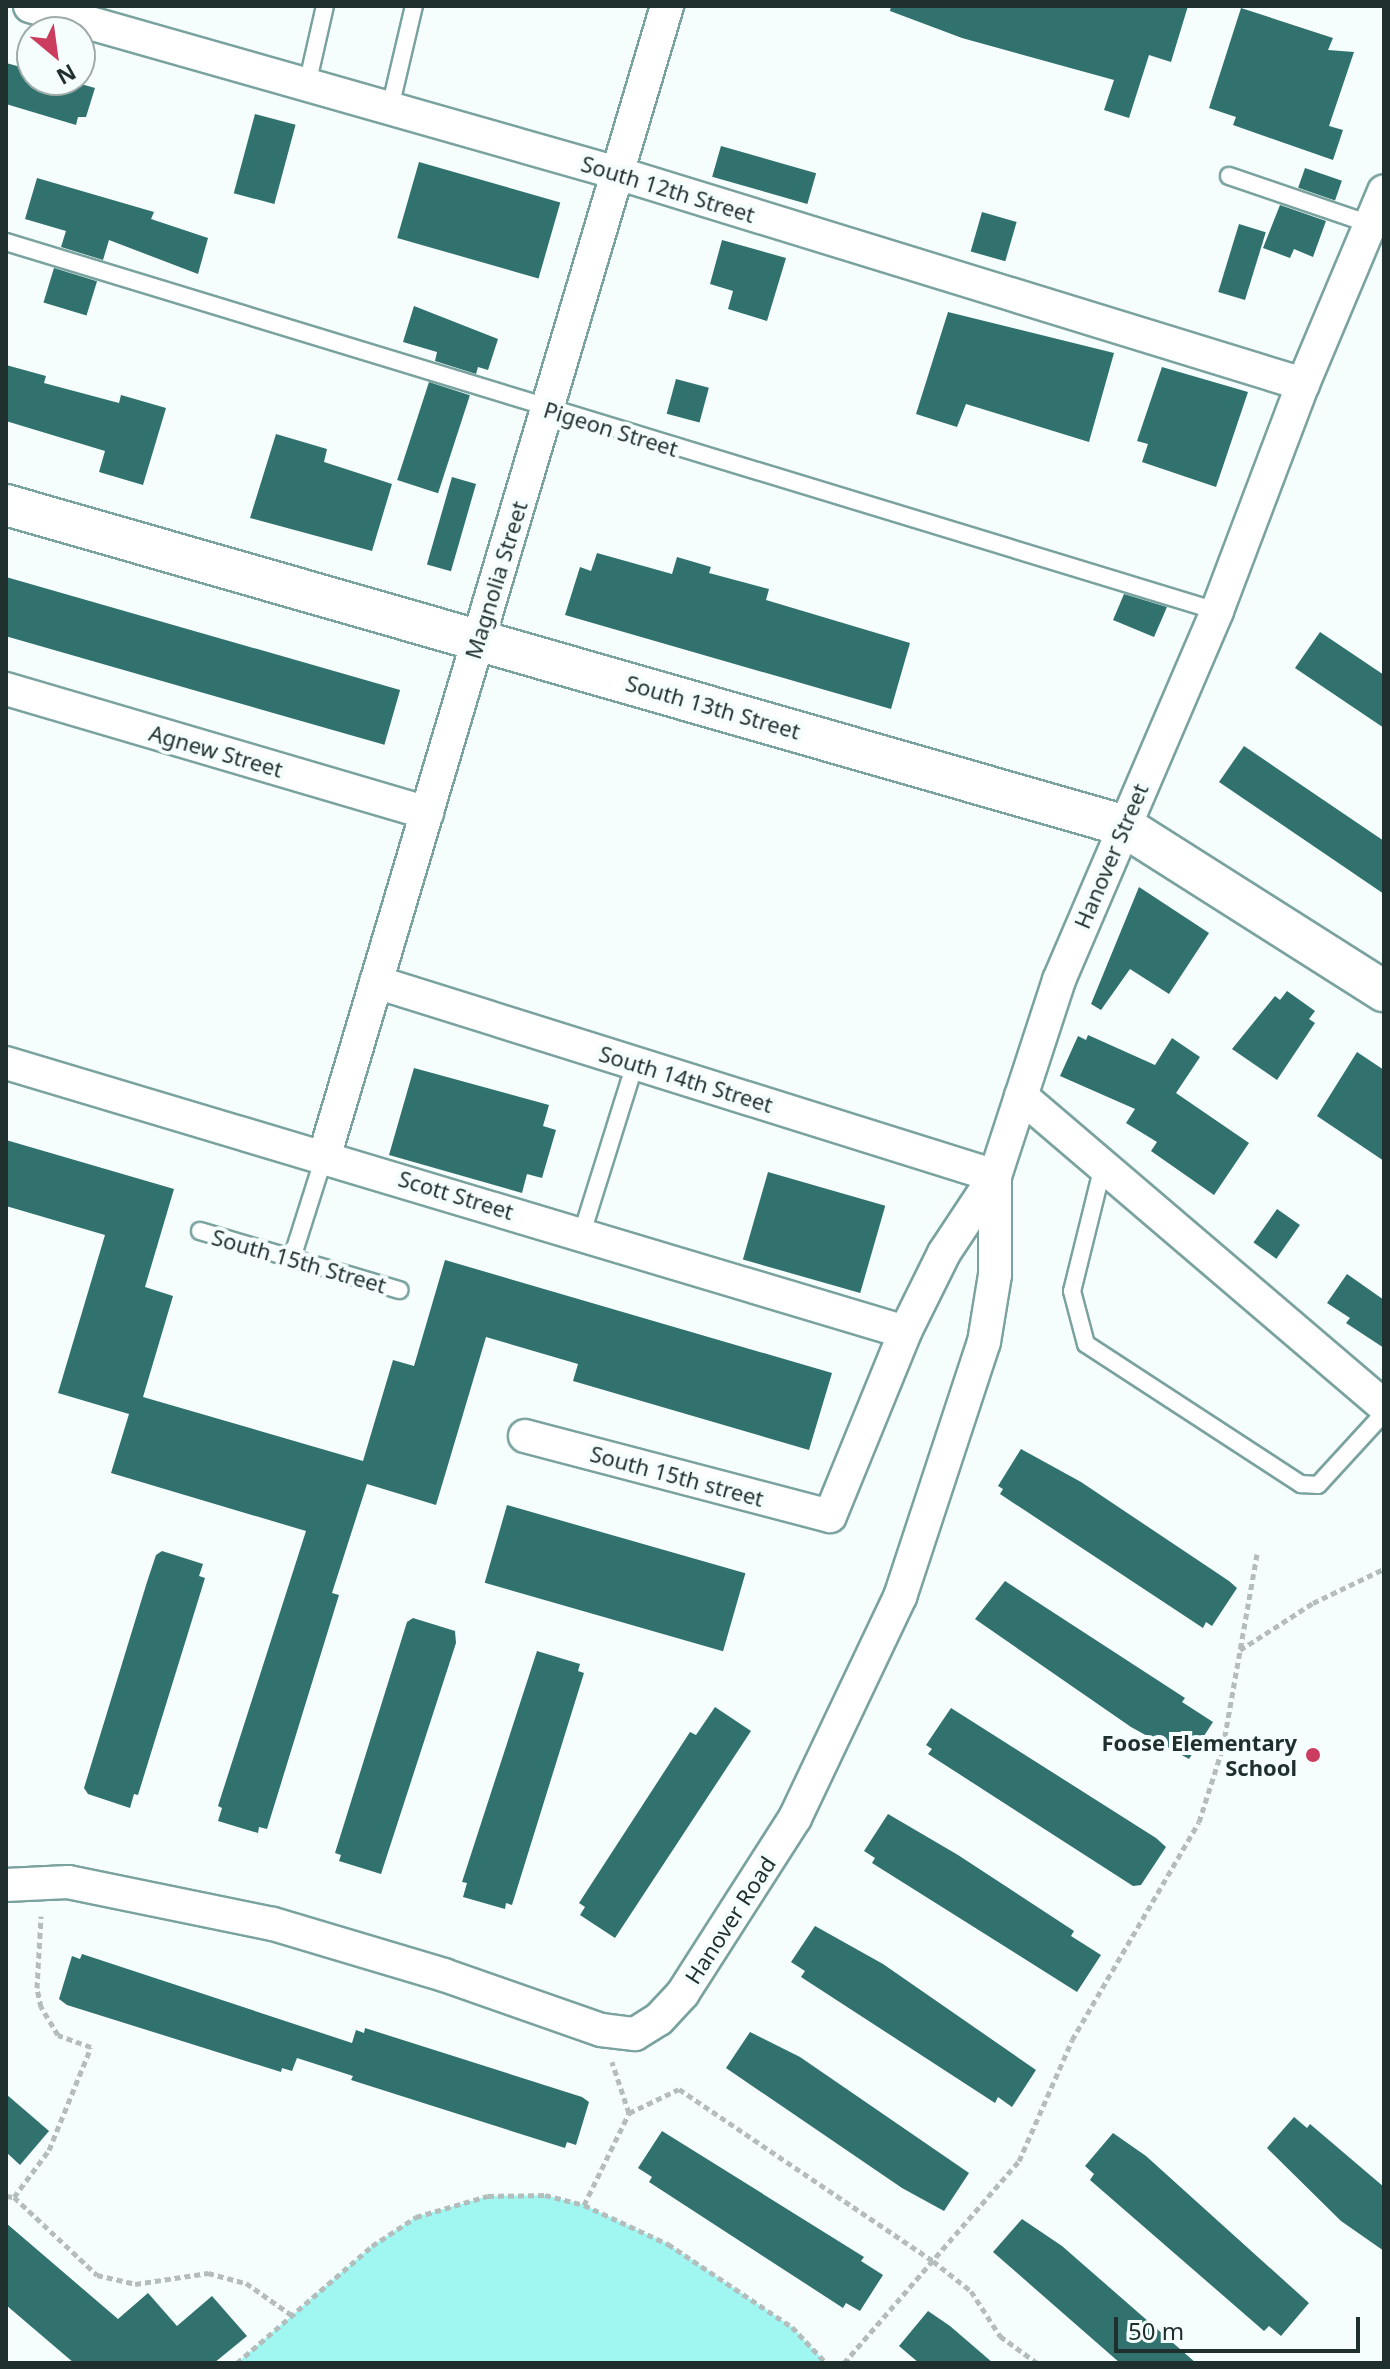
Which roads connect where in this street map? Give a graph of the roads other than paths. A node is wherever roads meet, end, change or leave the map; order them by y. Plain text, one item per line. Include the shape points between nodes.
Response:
1 (30, 6) edge
2 (325, 6) edge
3 (414, 6) edge
4 (667, 6) edge
5 (307, 85) junction
6 (390, 108) junction
7 (617, 173) junction
8 (1229, 176) dead end
9 (1384, 191) edge
10 (1370, 224) junction
11 (6, 242) edge
12 (1303, 384) junction
13 (547, 410) junction
14 (6, 505) edge
15 (1217, 611) junction
16 (478, 640) junction
17 (6, 689) edge
18 (427, 813) junction
19 (1122, 825) junction
20 (376, 982) junction
21 (1384, 991) edge
22 (6, 1063) edge
23 (635, 1064) junction
24 (1021, 1096) junction
25 (325, 1154) junction
26 (1103, 1166) junction
27 (995, 1176) junction
28 (200, 1231) dead end
29 (582, 1233) junction
30 (292, 1258) junction
31 (399, 1290) dead end
32 (905, 1332) junction
33 (1384, 1406) edge
34 (1384, 1413) edge
35 (525, 1436) dead end
36 (830, 1516) joint
37 (6, 1885) edge

1 - 5 street, South 12th Street
2 - 5 lane
3 - 6 lane
4 - 7 street, Magnolia Street
5 - 6 street, South 12th Street
6 - 7 street, South 12th Street
7 - 12 street, South 12th Street
7 - 13 street, Magnolia Street
8 - 10 lane
9 - 10 street, Hanover Street
10 - 12 street, Hanover Street
11 - 13 lane, Pigeon Street
12 - 15 street, Hanover Street
13 - 15 lane, Pigeon Street
13 - 16 street, Magnolia Street
14 - 16 street, South 13th Street
15 - 19 street, Hanover Street
16 - 18 street, Magnolia Street
16 - 19 street, South 13th Street
17 - 18 street, Agnew Street
18 - 20 street, Magnolia Street
19 - 21 street, South 13th Street
19 - 24 street, Hanover Street via 1059,980
20 - 23 street, South 14th Street
20 - 25 street, Magnolia Street
22 - 25 street, Scott Street
23 - 27 street, South 14th Street
23 - 29 lane
24 - 26 street
24 - 27 street, Hanover Street
25 - 29 street, Scott Street
25 - 30 lane
26 - 33 street
26 - 34 lane via 1072,1291 1086,1344 1301,1484 1318,1485
27 - 32 street, Hanover Street via 944,1253
27 - 37 street, Hanover Road via 995,1275 984,1342 900,1597 795,1818 683,1993 659,2019 635,2034 601,2030 444,1975 273,1924 68,1882
28 - 30 lane, South 15th Street
29 - 32 street, Scott Street
30 - 31 lane, South 15th Street
32 - 36 street, Hanover Street
35 - 36 street, South 15th street

